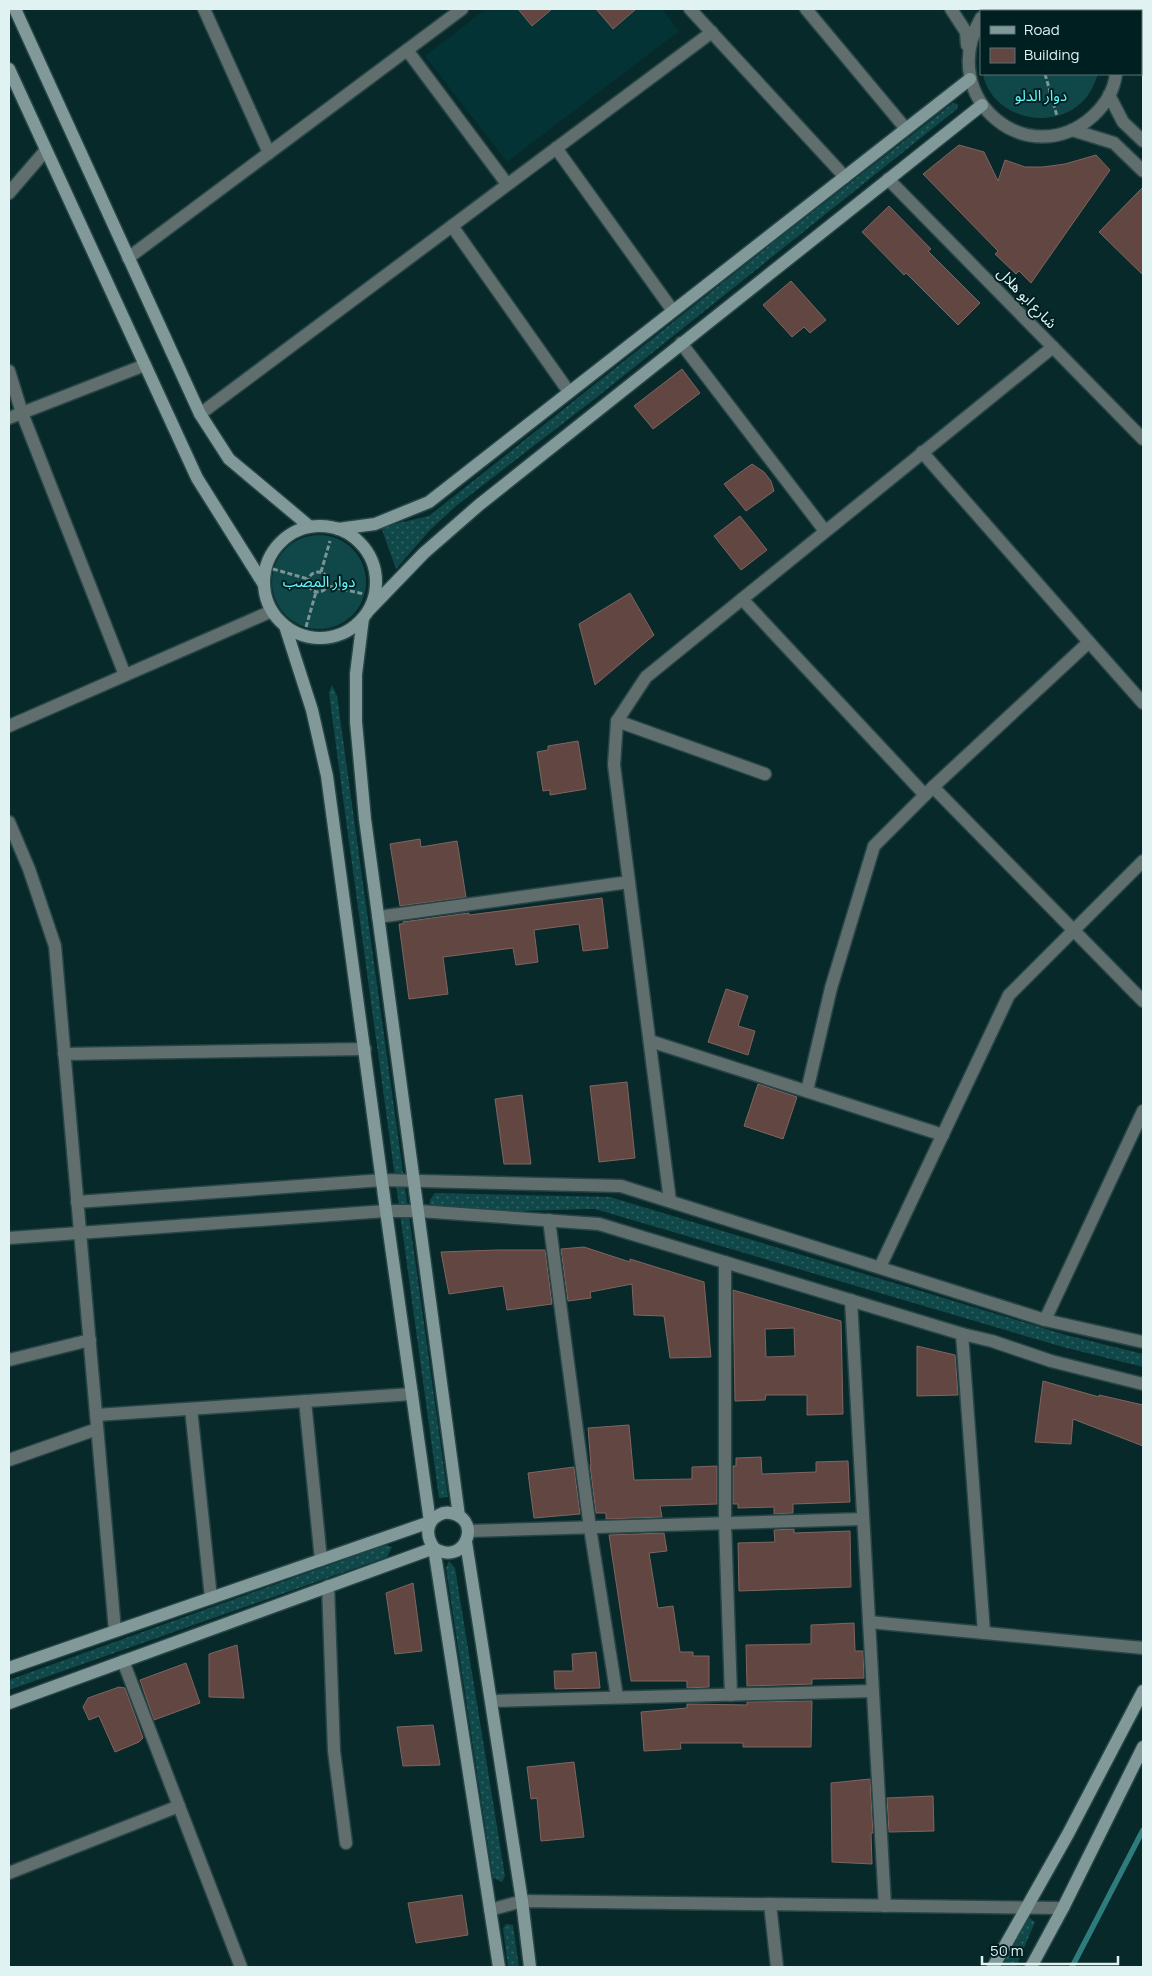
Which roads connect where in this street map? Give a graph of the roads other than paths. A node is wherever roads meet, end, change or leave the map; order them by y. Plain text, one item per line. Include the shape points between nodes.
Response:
1 (15, 9) edge
2 (204, 9) edge
3 (690, 9) edge
4 (806, 9) edge
5 (952, 9) edge
6 (460, 10) edge
7 (980, 20) edge
8 (712, 32) junction
9 (407, 50) junction
10 (968, 51) junction
11 (9, 69) edge
12 (1116, 75) edge
13 (970, 79) junction
14 (1109, 95) junction
15 (982, 105) junction
16 (906, 129) junction
17 (1072, 130) junction
18 (1143, 141) edge
19 (556, 148) junction
20 (46, 150) junction
21 (269, 153) junction
22 (1143, 171) edge
23 (845, 177) junction
24 (888, 179) junction
25 (507, 184) junction
26 (9, 193) edge
27 (452, 226) junction
28 (128, 258) junction
29 (673, 311) junction
30 (681, 343) junction
31 (1052, 347) junction
32 (145, 365) junction
33 (9, 371) edge
34 (569, 392) junction
35 (22, 413) junction
36 (200, 414) junction
37 (9, 418) edge
38 (1143, 439) edge
39 (922, 452) junction
40 (309, 526) junction
41 (825, 531) junction
42 (335, 533) junction
43 (263, 583) junction
44 (742, 599) junction
45 (272, 611) junction
46 (366, 614) junction
47 (285, 626) junction
48 (1088, 642) junction
49 (125, 675) junction
50 (1143, 703) edge
51 (617, 721) junction
52 (9, 726) edge
53 (765, 774) dead end
54 (929, 791) junction
55 (9, 822) edge
56 (1143, 861) edge
57 (629, 882) junction
58 (378, 917) junction
59 (1074, 930) junction
60 (1143, 1001) edge
61 (650, 1042) junction
62 (365, 1049) junction
63 (64, 1054) junction
64 (806, 1091) junction
65 (1143, 1111) edge
66 (943, 1134) junction
67 (383, 1180) junction
68 (414, 1180) junction
69 (670, 1201) junction
70 (77, 1202) junction
71 (386, 1211) junction
72 (419, 1211) junction
73 (548, 1220) junction
74 (80, 1233) junction
75 (9, 1238) edge
76 (724, 1262) junction
77 (880, 1267) junction
78 (851, 1300) junction
79 (1045, 1320) junction
80 (962, 1334) junction
81 (90, 1340) junction
82 (1143, 1342) edge
83 (9, 1360) edge
84 (1143, 1384) edge
85 (412, 1394) junction
86 (305, 1401) junction
87 (191, 1409) junction
88 (96, 1415) junction
89 (97, 1429) junction
90 (9, 1460) edge
91 (459, 1516) junction
92 (863, 1519) junction
93 (430, 1522) junction
94 (724, 1523) junction
95 (590, 1528) junction
96 (467, 1537) junction
97 (434, 1548) junction
98 (321, 1560) junction
99 (328, 1586) junction
100 (212, 1598) junction
101 (869, 1622) junction
102 (115, 1631) junction
103 (984, 1633) junction
104 (1143, 1648) edge
105 (123, 1661) junction
106 (9, 1668) edge
107 (873, 1691) junction
108 (1143, 1692) edge
109 (731, 1695) junction
110 (617, 1697) junction
111 (490, 1700) junction
112 (9, 1703) edge
113 (1143, 1748) edge
114 (179, 1806) junction
115 (346, 1843) dead end
116 (9, 1873) edge
117 (522, 1901) junction
118 (770, 1904) junction
119 (885, 1906) junction
120 (1027, 1907) junction
121 (1063, 1908) junction
122 (490, 1910) junction
123 (241, 1967) edge
124 (499, 1967) edge
125 (530, 1967) edge
126 (777, 1967) edge
127 (993, 1967) edge
128 (1031, 1967) edge

1 - 28 main road
2 - 21 street
3 - 8 street
4 - 16 street
5 - 10 street via 966,32
6 - 9 street
7 - 10 street
8 - 19 street
8 - 23 street
9 - 21 street
9 - 25 street
10 - 13 street
11 - 20 main road
12 - 14 street
13 - 15 street
13 - 16 main road
14 - 17 street via 1100,110
14 - 18 street via 1122,122
15 - 17 street via 1003,124 1030,135 1044,136
15 - 24 main road
16 - 23 main road
17 - 22 street via 1114,143
19 - 25 street
19 - 29 street
20 - 26 street
20 - 32 main road
21 - 28 street
23 - 29 main road
24 - 30 main road
24 - 31 street, شارع ابو هلال
25 - 27 street
27 - 34 street
27 - 36 street
28 - 36 main road
29 - 34 main road
30 - 41 street
30 - 46 main road via 424,552
31 - 38 street, شارع ابو هلال
31 - 39 street
32 - 35 street
32 - 43 main road via 197,478
33 - 35 street
34 - 42 main road via 429,502 376,524
35 - 37 street
35 - 49 street
36 - 40 main road via 229,459
39 - 41 street
39 - 48 street
40 - 42 main road via 319,526
40 - 43 main road via 291,533 276,546 266,564
41 - 44 street
42 - 46 main road via 356,538 373,562 376,592
43 - 45 main road
44 - 51 street via 646,677
44 - 54 street
45 - 47 main road
45 - 49 street
46 - 47 main road via 346,632 326,638 304,636
46 - 58 main road via 356,674 356,722
47 - 62 main road via 312,710 327,776
48 - 50 street
48 - 54 street
49 - 52 street
51 - 53 street
51 - 57 street via 614,764
54 - 59 street
54 - 64 street via 874,846 831,988
55 - 63 street via 55,946
56 - 59 street
57 - 58 street
57 - 61 street
58 - 68 main road
59 - 60 street
59 - 66 street via 1009,995
61 - 64 street
61 - 69 street
62 - 63 street
62 - 67 main road
63 - 70 street
64 - 66 street
65 - 79 street
66 - 77 street
67 - 68 street
67 - 70 street
67 - 71 main road
68 - 69 street via 601,1184 622,1186
68 - 72 main road
69 - 77 street
70 - 74 street
71 - 72 street
71 - 74 street
71 - 85 main road
72 - 73 street
72 - 91 main road
73 - 76 street via 599,1224
73 - 95 street
74 - 75 street
74 - 81 street
76 - 78 street
76 - 94 street
77 - 79 street
78 - 80 street
78 - 92 street
79 - 82 street
80 - 84 street
80 - 103 street
81 - 83 street
81 - 88 street
85 - 86 street
85 - 93 main road
86 - 87 street
86 - 98 street
87 - 88 street
87 - 100 street
88 - 89 street
89 - 90 street
89 - 102 street
91 - 93 main road via 440,1514
91 - 96 main road via 464,1520
92 - 94 street
92 - 101 street
93 - 97 main road via 428,1536
93 - 98 main road
94 - 95 street
94 - 109 street
95 - 96 street
95 - 110 street
96 - 97 main road via 462,1547 451,1552
96 - 111 main road
97 - 99 main road
97 - 122 main road
98 - 100 main road
99 - 105 main road
99 - 115 street via 334,1752
100 - 102 main road
101 - 103 street
101 - 107 street
102 - 106 main road
103 - 104 street
105 - 112 main road
105 - 114 street
107 - 109 street
107 - 119 street
108 - 120 main road
109 - 110 street
110 - 111 street
111 - 117 main road
113 - 121 main road
114 - 116 street
114 - 123 street
117 - 118 street
117 - 122 street
117 - 125 main road
118 - 119 street
118 - 126 street
119 - 120 street
120 - 121 street
120 - 127 main road
121 - 128 main road
122 - 124 main road

